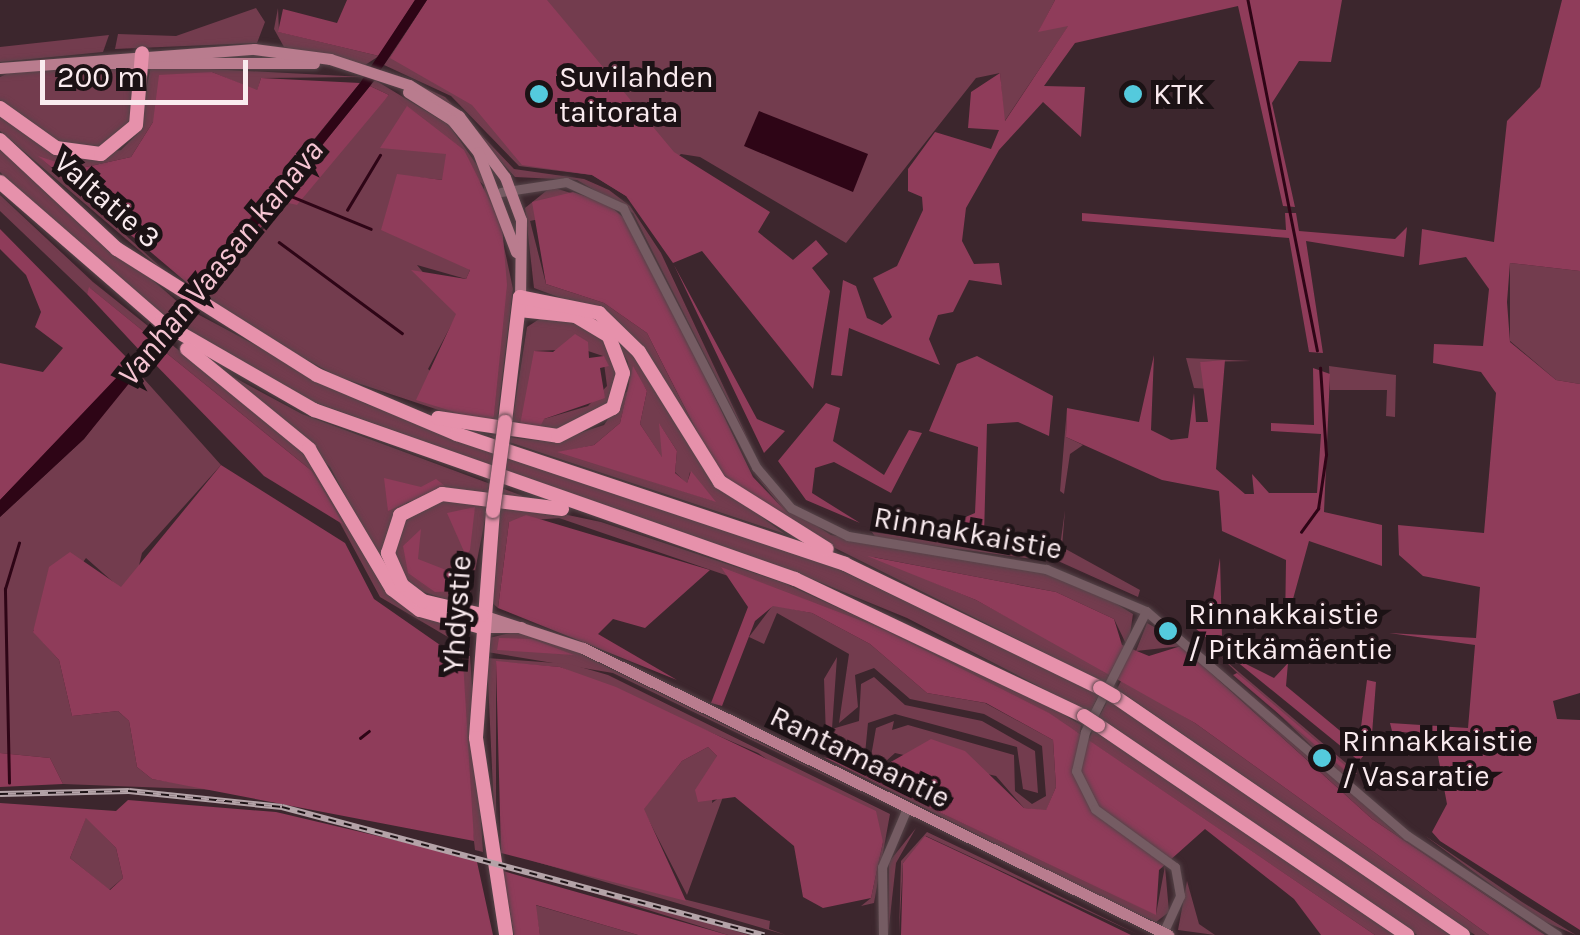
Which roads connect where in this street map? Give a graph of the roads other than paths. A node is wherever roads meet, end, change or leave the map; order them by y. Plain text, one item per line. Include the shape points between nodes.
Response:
1 (142, 57) junction
2 (0, 68) edge
3 (0, 108) edge
4 (0, 140) edge
5 (0, 182) edge
6 (506, 190) junction
7 (520, 304) junction
8 (166, 329) junction
9 (373, 401) junction
10 (593, 511) junction
11 (845, 564) junction
12 (1146, 611) junction
13 (482, 620) junction
14 (907, 808) junction
15 (1166, 934) edge
16 (506, 935) edge
17 (883, 935) edge
18 (1407, 935) edge
19 (1463, 935) edge
20 (1557, 935) edge

1 - 2 main road
1 - 3 highway via 136,125 101,154 56,148
1 - 6 main road via 384,76 459,116
4 - 9 highway, Valtatie 3 via 196,306
5 - 8 highway, Valtatie 3
6 - 7 main road
6 - 12 street, Rinnakkaistie via 576,184 623,208 756,467 805,518 864,540 1046,569
7 - 9 highway via 576,316 610,336 622,384 594,425 517,435
7 - 11 highway via 578,306 616,324 720,482
7 - 13 highway, Yhdystie, bridge
8 - 10 highway via 314,410
8 - 13 highway via 309,449 404,600
9 - 11 highway
10 - 13 highway via 466,494 407,507 388,542 394,575 423,601
10 - 18 highway, bridge via 879,613 1084,716
11 - 19 highway via 1107,692
12 - 15 street via 1085,732 1076,771 1095,809 1175,868 1180,896
12 - 20 street, Rinnakkaistie via 1408,836
13 - 14 main road, Rantamaantie via 530,627
13 - 16 highway, Yhdystie via 476,738
14 - 15 main road, Rantamaantie
14 - 17 street via 882,867

